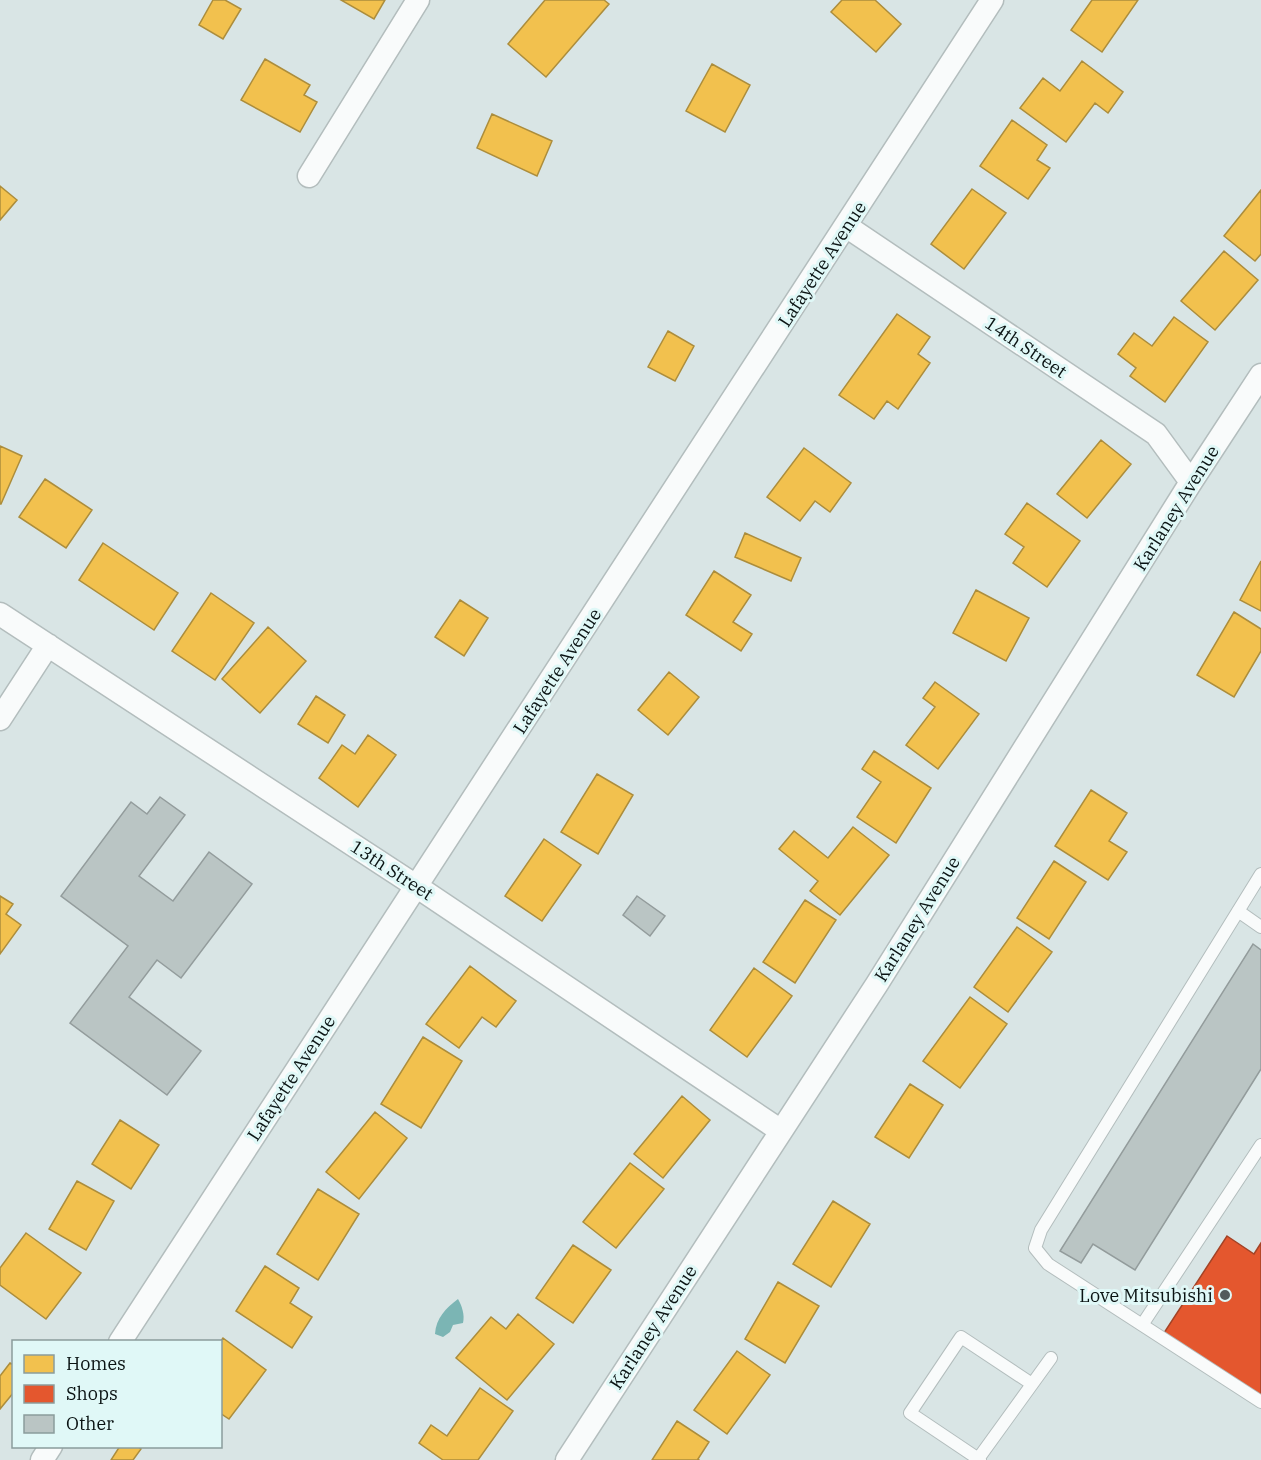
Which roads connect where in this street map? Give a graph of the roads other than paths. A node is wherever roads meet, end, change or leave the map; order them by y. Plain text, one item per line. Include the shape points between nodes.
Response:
1 (417, 0) edge
2 (992, 0) edge
3 (309, 176) dead end
4 (846, 226) junction
5 (1261, 375) edge
6 (1191, 482) junction
7 (0, 614) edge
8 (48, 645) junction
9 (0, 719) edge
10 (1261, 874) edge
11 (416, 886) junction
12 (1238, 911) junction
13 (1261, 927) edge
14 (781, 1131) junction
15 (1261, 1145) edge
16 (1142, 1325) junction
17 (121, 1340) edge
18 (1051, 1358) dead end
19 (1032, 1384) junction
20 (1261, 1402) edge
21 (979, 1459) edge
22 (567, 1460) edge

1 - 3 street
2 - 4 street, Lafayette Avenue
4 - 6 street, 14th Street via 1156,434
4 - 11 street, Lafayette Avenue
5 - 6 street, Karlaney Avenue
6 - 14 street, Karlaney Avenue
7 - 8 street, 13th Street
8 - 9 street
8 - 11 street, 13th Street
10 - 12 lane
11 - 14 street, 13th Street
11 - 17 street, Lafayette Avenue
12 - 13 lane
12 - 16 lane via 1041,1230 1035,1248 1048,1264
14 - 22 street, Karlaney Avenue
15 - 16 lane
16 - 20 lane
18 - 19 lane
19 - 21 lane
19 - 21 lane via 961,1337 910,1413

